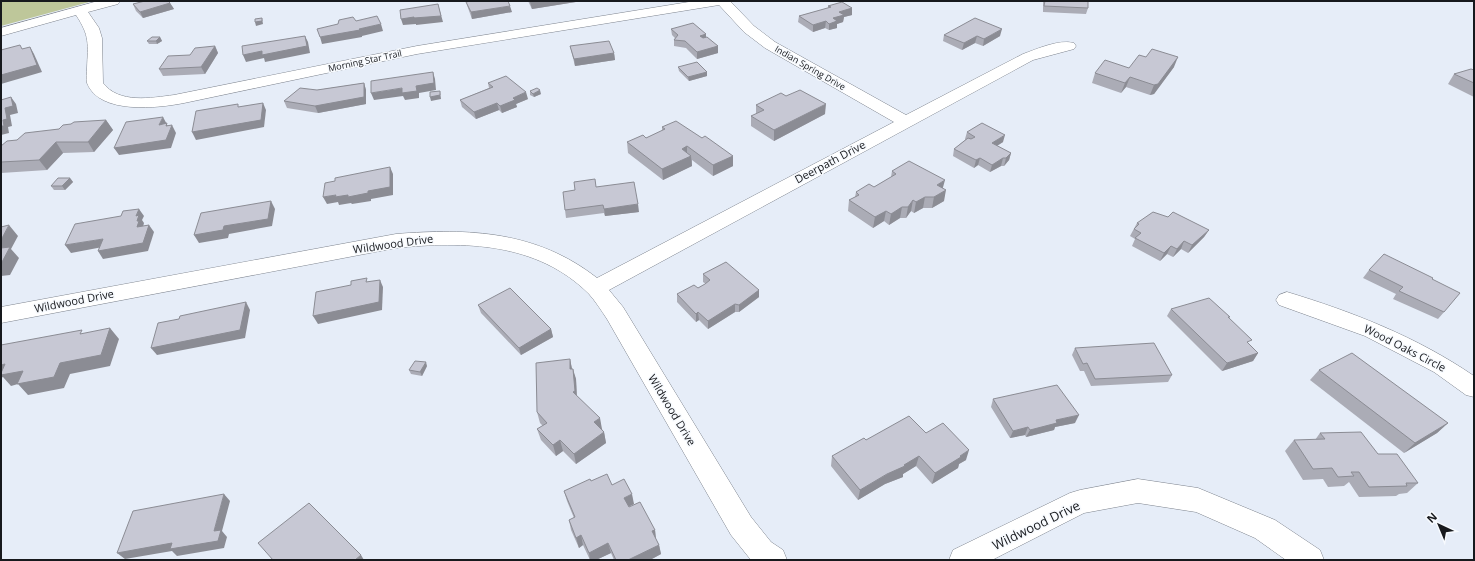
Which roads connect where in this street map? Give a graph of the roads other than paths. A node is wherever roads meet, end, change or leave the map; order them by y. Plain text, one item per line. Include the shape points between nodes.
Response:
1 (113, 1) edge
2 (721, 1) edge
3 (79, 10) junction
4 (1, 32) edge
5 (1069, 46) dead end
6 (906, 122) junction
7 (595, 288) junction
8 (1287, 300) dead end
9 (1, 315) edge
10 (1474, 388) edge
11 (773, 560) edge
12 (963, 560) edge
13 (1310, 560) edge

1 - 3 street
2 - 3 street, Morning Star Trail via 417,50 184,98 151,102 116,99 98,89 95,83 95,38 92,28
2 - 6 street, Indian Spring Drive via 748,29 770,45
3 - 4 street
5 - 6 street, Deerpath Drive via 1028,57
6 - 7 street, Deerpath Drive
7 - 9 street, Wildwood Drive via 565,265 540,253 511,244 459,237 428,238 388,242
7 - 11 street, Wildwood Drive via 615,313 741,526 761,551
8 - 10 street, Wood Oaks Circle via 1373,330 1442,366
12 - 13 street, Wildwood Drive via 1080,502 1138,491 1198,500 1265,529

